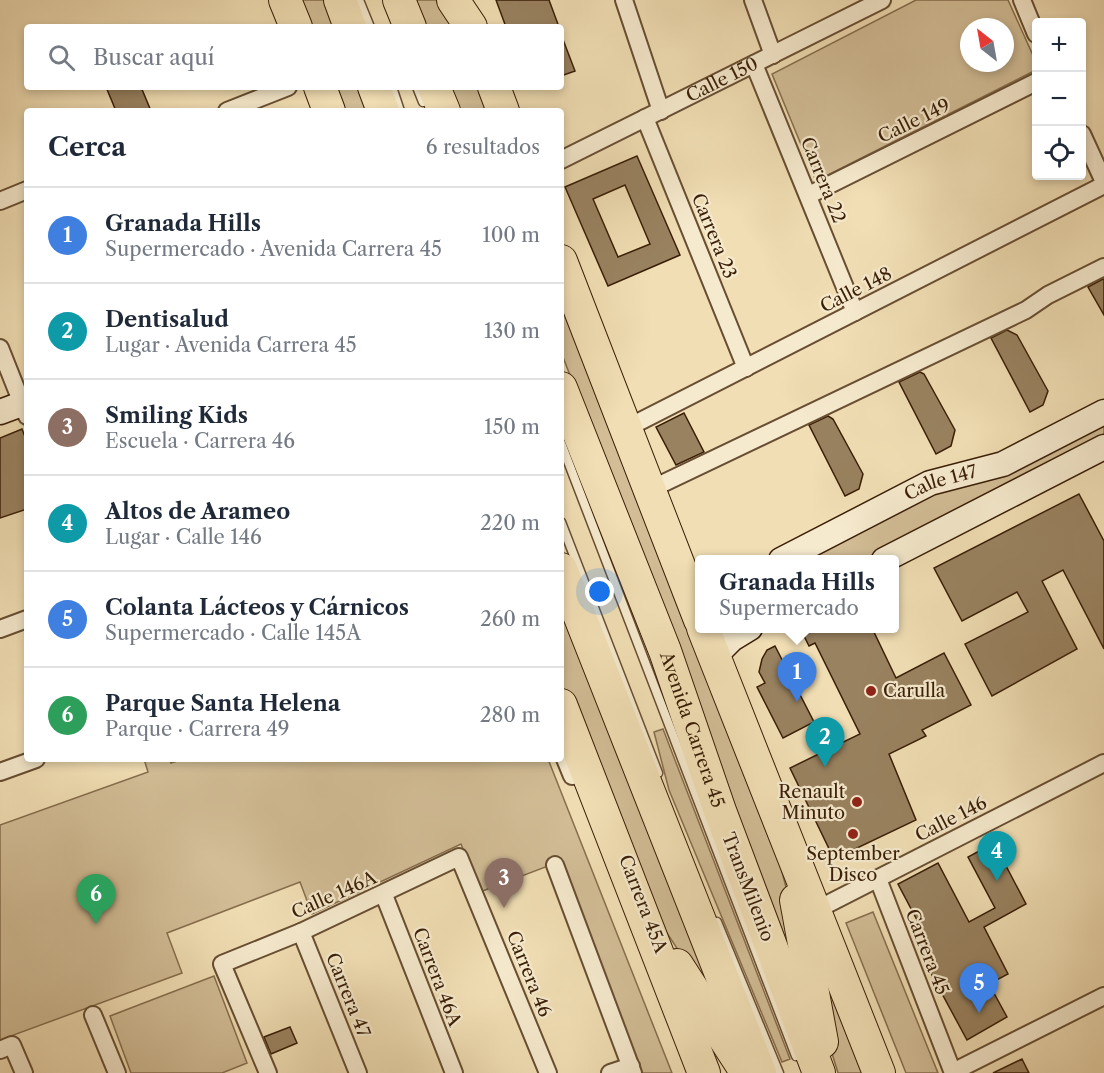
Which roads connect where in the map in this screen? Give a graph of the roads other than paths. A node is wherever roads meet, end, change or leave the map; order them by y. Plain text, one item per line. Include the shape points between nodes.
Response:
1 (285, 0) edge
2 (340, 0) edge
3 (359, 0) edge
4 (399, 0) edge
5 (453, 0) edge
6 (460, 0) edge
7 (624, 0) edge
8 (753, 0) edge
9 (882, 0) edge
10 (1022, 0) edge
11 (295, 24) edge
12 (350, 24) edge
13 (369, 24) edge
14 (409, 24) edge
15 (469, 24) edge
16 (470, 24) edge
17 (1032, 24) edge
18 (773, 55) junction
19 (754, 64) junction
20 (1032, 84) edge
21 (280, 90) edge
22 (321, 90) edge
23 (375, 90) edge
24 (393, 90) edge
25 (418, 90) edge
26 (435, 90) edge
27 (495, 90) edge
28 (235, 108) edge
29 (328, 108) edge
30 (382, 108) edge
31 (399, 108) edge
32 (426, 108) edge
33 (443, 108) edge
34 (502, 108) edge
35 (653, 114) junction
36 (1086, 143) edge
37 (564, 158) edge
38 (1104, 183) edge
39 (24, 191) edge
40 (809, 195) junction
41 (0, 201) edge
42 (1104, 267) edge
43 (564, 269) edge
44 (855, 312) junction
45 (0, 348) edge
46 (746, 368) junction
47 (564, 396) edge
48 (19, 409) edge
49 (1104, 412) edge
50 (625, 429) junction
51 (1104, 447) edge
52 (564, 450) edge
53 (649, 490) junction
54 (564, 530) edge
55 (791, 555) edge
56 (894, 555) edge
57 (687, 565) edge
58 (564, 577) edge
59 (695, 602) edge
60 (24, 620) edge
61 (0, 629) edge
62 (705, 633) edge
63 (742, 633) edge
64 (714, 657) junction
65 (564, 713) edge
66 (564, 756) edge
67 (28, 762) edge
68 (1104, 763) edge
69 (0, 772) edge
70 (662, 786) dead end
71 (775, 812) junction
72 (459, 857) joint
73 (555, 865) dead end
74 (878, 879) junction
75 (384, 895) junction
76 (641, 908) junction
77 (816, 910) junction
78 (714, 915) dead end
79 (301, 932) junction
80 (1104, 996) edge
81 (93, 1015) dead end
82 (6, 1048) edge
83 (632, 1069) edge
84 (815, 1070) edge
85 (263, 1072) edge
86 (953, 1072) edge
87 (24, 1073) edge
88 (117, 1073) edge
89 (358, 1073) edge
90 (454, 1073) edge
91 (548, 1073) edge
92 (610, 1073) edge
93 (688, 1073) edge
94 (704, 1073) edge
95 (747, 1073) edge
96 (760, 1073) edge
97 (779, 1073) edge
98 (879, 1073) edge

1 - 11 highway
2 - 12 highway
3 - 13 lane
4 - 14 highway
5 - 15 highway
6 - 16 highway
7 - 35 street, Carrera 23
8 - 18 street
9 - 18 street, Calle 150
10 - 17 street
18 - 19 street, Calle 150
19 - 35 street, Calle 150
19 - 40 street, Carrera 22
20 - 40 street, Calle 149
21 - 28 street
22 - 29 highway
23 - 30 highway
24 - 31 lane
25 - 32 lane
26 - 33 highway
27 - 34 highway
35 - 37 street, Calle 150
35 - 46 street, Carrera 23
36 - 38 street
38 - 44 street, Calle 148
39 - 41 street
40 - 44 street, Carrera 22
42 - 53 street via 1026,310
43 - 50 highway
44 - 46 street, Calle 148
45 - 48 street
46 - 50 street, Calle 148
47 - 84 highway, Avenida Carrera 45 via 668,660
49 - 55 main road, Calle 147 via 1003,464 930,483
50 - 53 highway
51 - 56 main road, Calle 147
52 - 84 lane, TransMilenio
53 - 57 highway
54 - 70 lane
57 - 59 highway
58 - 96 highway
60 - 61 street
62 - 64 highway
63 - 64 main road
64 - 71 highway
65 - 76 highway
66 - 93 street, Carrera 45A
67 - 69 street
68 - 74 street, Calle 146
71 - 77 highway
71 - 84 highway via 802,931
72 - 75 street, Calle 146A
72 - 91 street, Carrera 46
73 - 83 street
74 - 77 street, Calle 146
74 - 86 street, Carrera 45
75 - 79 street, Calle 146A
75 - 90 street, Carrera 46A
76 - 94 highway
76 - 95 highway
77 - 98 highway
78 - 97 lane
79 - 85 street, Calle 146A via 222,964
79 - 89 street, Carrera 47
80 - 86 street
81 - 88 street
82 - 87 street
83 - 92 street

